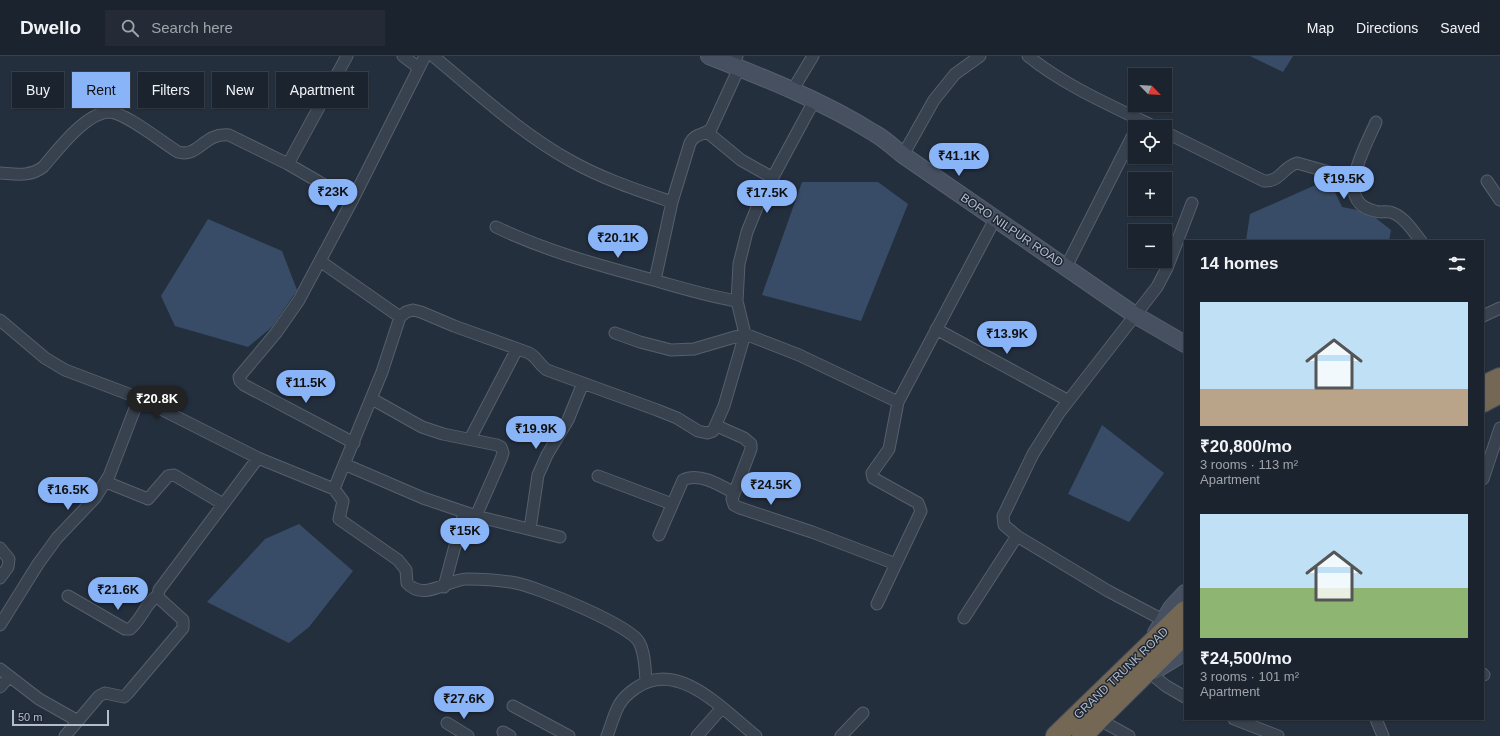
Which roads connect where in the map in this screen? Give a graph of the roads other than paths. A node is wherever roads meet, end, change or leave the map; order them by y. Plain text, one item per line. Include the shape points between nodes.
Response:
1 (347, 56) edge
2 (403, 56) edge
3 (425, 56) edge
4 (433, 56) edge
5 (709, 56) edge
6 (813, 56) edge
7 (980, 56) edge
8 (1028, 56) edge
9 (736, 63) edge
10 (419, 68) junction
11 (792, 91) junction
12 (814, 101) junction
13 (1134, 120) edge
14 (1376, 122) dead end
15 (707, 132) junction
16 (1172, 135) edge
17 (1128, 145) edge
18 (903, 155) junction
19 (288, 164) junction
20 (0, 173) edge
21 (773, 178) junction
22 (1354, 179) junction
23 (1487, 181) dead end
24 (1500, 200) edge
25 (352, 201) junction
26 (672, 202) junction
27 (1192, 203) dead end
28 (995, 219) junction
29 (496, 227) dead end
30 (1420, 240) edge
31 (320, 261) junction
32 (1066, 267) junction
33 (655, 280) junction
34 (737, 301) junction
35 (1500, 308) edge
36 (1135, 315) junction
37 (1484, 316) edge
38 (400, 317) junction
39 (0, 320) edge
40 (936, 329) junction
41 (615, 333) dead end
42 (745, 334) junction
43 (1184, 343) edge
44 (517, 349) junction
45 (1500, 378) edge
46 (583, 383) junction
47 (1484, 386) edge
48 (1500, 393) edge
49 (139, 398) junction
50 (372, 399) junction
51 (1067, 400) junction
52 (1484, 401) edge
53 (898, 402) junction
54 (717, 426) junction
55 (1500, 428) edge
56 (470, 439) junction
57 (354, 443) junction
58 (258, 458) junction
59 (344, 464) junction
60 (1484, 475) edge
61 (598, 476) dead end
62 (106, 482) junction
63 (334, 489) junction
64 (734, 493) junction
65 (223, 504) junction
66 (672, 504) junction
67 (464, 512) junction
68 (476, 516) junction
69 (530, 530) junction
70 (659, 536) dead end
71 (1017, 536) junction
72 (560, 537) dead end
73 (0, 548) edge
74 (896, 564) junction
75 (0, 578) edge
76 (444, 587) junction
77 (158, 594) junction
78 (1184, 594) edge
79 (68, 596) dead end
80 (877, 604) dead end
81 (1184, 612) edge
82 (964, 618) dead end
83 (1163, 620) junction
84 (0, 625) edge
85 (1184, 635) edge
86 (1151, 644) junction
87 (1184, 653) edge
88 (0, 669) edge
89 (1145, 675) junction
90 (9, 677) junction
91 (646, 681) junction
92 (0, 687) edge
93 (1184, 696) edge
94 (513, 706) dead end
95 (721, 708) junction
96 (863, 713) dead end
97 (1098, 719) junction
98 (1237, 720) edge
99 (1376, 720) edge
100 (78, 721) junction
101 (447, 723) dead end
102 (65, 736) edge
103 (468, 736) edge
104 (569, 736) edge
105 (607, 736) edge
106 (697, 736) edge
107 (756, 736) edge
108 (841, 736) edge
109 (1056, 736) edge
110 (1082, 736) edge
111 (1129, 736) edge
112 (1278, 736) edge
113 (1383, 736) edge

1 - 19 street
2 - 10 street
3 - 10 street
4 - 26 street via 512,121 570,161 605,178
5 - 9 street, BORO NILPUR ROAD
6 - 11 street
7 - 18 street via 955,74 934,100
8 - 13 street via 1042,67
9 - 11 street, BORO NILPUR ROAD
9 - 15 street via 714,125
10 - 25 street
11 - 12 street, BORO NILPUR ROAD
12 - 18 street, BORO NILPUR ROAD via 876,133
12 - 21 street
14 - 22 street
15 - 21 street via 741,160
15 - 26 street via 696,135 690,143
16 - 22 street via 1264,181 1277,179 1290,165 1297,163
17 - 32 street
18 - 28 street, BORO NILPUR ROAD
19 - 20 street via 229,135 220,134 210,138 193,152 178,152 121,116 109,112 97,115 82,126 36,172
19 - 25 street
21 - 34 street via 747,232 739,264
22 - 30 street via 1355,198 1362,206 1375,212 1390,212 1400,216
23 - 24 street
25 - 31 street
26 - 33 street
27 - 36 street via 1167,268 1157,287
28 - 32 street, BORO NILPUR ROAD
28 - 40 street
29 - 33 street via 578,260
31 - 38 street
31 - 57 street via 276,333 239,377 240,381
32 - 36 street, BORO NILPUR ROAD
33 - 34 street via 704,295
34 - 42 street
35 - 37 street
36 - 43 street, BORO NILPUR ROAD
36 - 51 street
38 - 44 street via 413,310 421,312
38 - 50 street
39 - 49 street via 45,358 65,370
40 - 51 street
40 - 53 street
41 - 42 street via 671,350 694,350
42 - 53 street via 792,352
42 - 54 street
44 - 46 street via 533,355 546,370
44 - 56 street
45 - 47 highway
46 - 54 street via 677,418 698,431 707,433
46 - 69 street via 538,475
48 - 52 highway
49 - 58 street
49 - 62 street
50 - 56 street via 422,427
50 - 57 street
51 - 71 street via 1033,454 1004,512 1004,525
53 - 74 street via 889,449 872,474 880,483 920,506 921,511
54 - 64 street via 744,438 751,444
55 - 60 street
56 - 68 street via 497,445 502,448 503,453
57 - 59 street
58 - 63 street
58 - 65 street
59 - 63 street
59 - 67 street via 423,498
61 - 66 street
62 - 65 street via 148,499 168,476 174,475
62 - 84 street via 96,498 57,538
63 - 76 street via 343,501 339,519 398,560 406,570 407,583 411,587 433,590
64 - 66 street via 705,479 689,477 683,480
64 - 74 street via 734,505 740,508
65 - 77 street via 161,585
66 - 70 street
67 - 68 street
67 - 76 street
68 - 69 street
69 - 72 street
71 - 82 street
71 - 83 street via 1108,591
73 - 75 street via 9,559 8,567
74 - 80 street
76 - 91 street via 466,579 516,583 536,588 618,625 639,641
77 - 79 street via 145,607 130,629 125,629
77 - 100 street via 184,620 183,628 128,694 118,697 105,693 99,696
78 - 83 street
81 - 86 highway, GRAND TRUNK ROAD
83 - 86 street
85 - 89 highway, GRAND TRUNK ROAD
86 - 109 highway, GRAND TRUNK ROAD
87 - 89 street
88 - 90 street
89 - 93 street
89 - 97 highway, GRAND TRUNK ROAD
90 - 92 street
90 - 100 street via 39,699
91 - 95 street via 679,680 695,688
91 - 105 street via 628,693 619,705
94 - 104 street
95 - 106 street
95 - 107 street
96 - 108 street
97 - 110 highway, GRAND TRUNK ROAD
97 - 111 street
98 - 112 street
99 - 113 street
100 - 102 street
101 - 103 street

